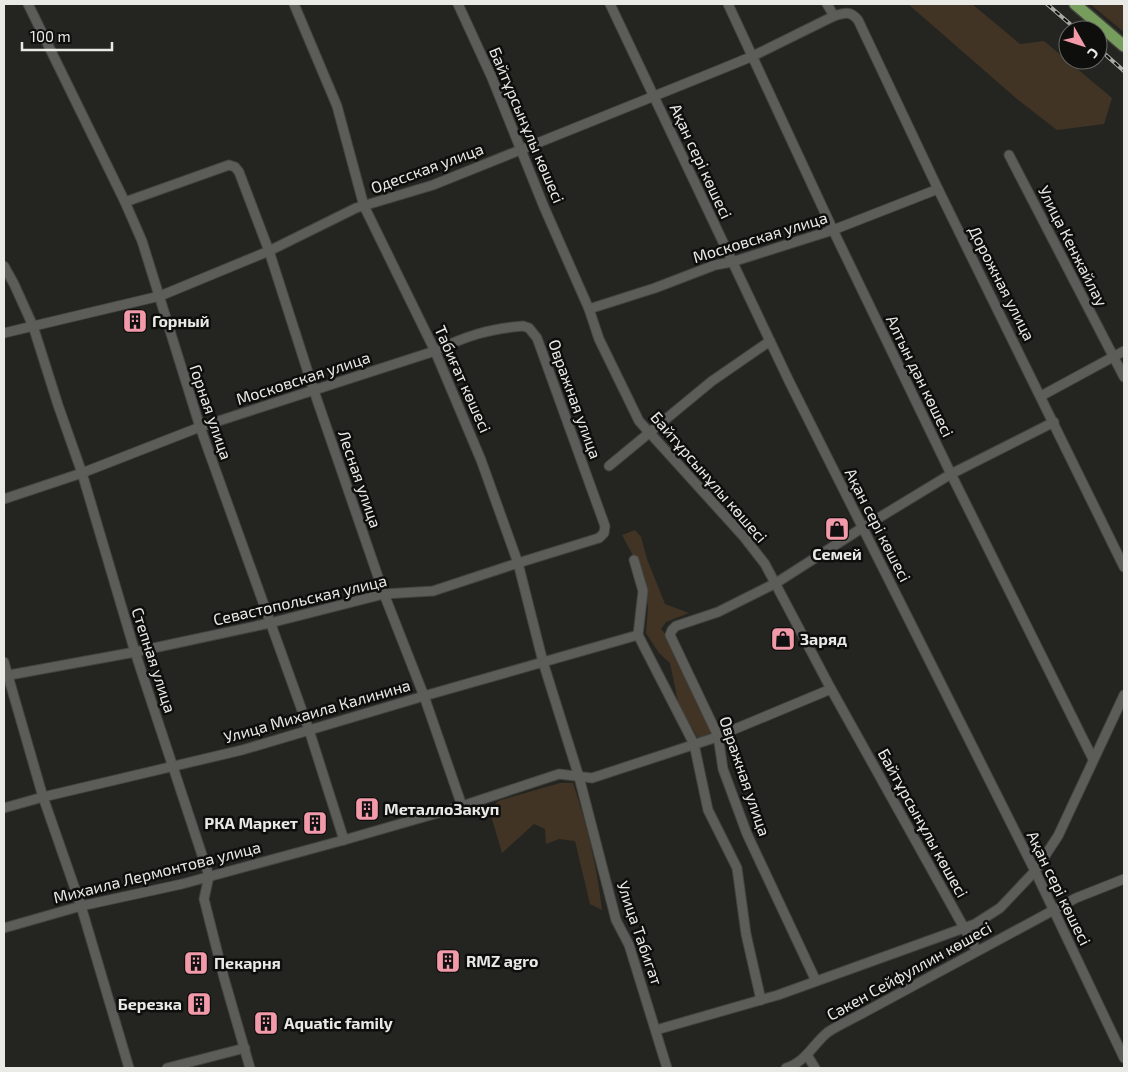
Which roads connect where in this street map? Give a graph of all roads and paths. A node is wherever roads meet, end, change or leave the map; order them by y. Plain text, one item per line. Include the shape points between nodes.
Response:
1 (28, 4) edge
2 (294, 4) edge
3 (458, 4) edge
4 (610, 4) edge
5 (728, 4) edge
6 (827, 4) edge
7 (1075, 4) edge
8 (853, 14) joint
9 (834, 16) junction
10 (1124, 46) edge
11 (753, 56) junction
12 (654, 96) junction
13 (521, 149) junction
14 (1009, 156) dead end
15 (938, 189) junction
16 (125, 202) junction
17 (364, 206) junction
18 (833, 230) junction
19 (269, 251) junction
20 (732, 262) junction
21 (4, 266) edge
22 (160, 296) junction
23 (589, 309) junction
24 (33, 326) junction
25 (529, 328) joint
26 (4, 333) edge
27 (770, 341) junction
28 (435, 350) junction
29 (1124, 351) edge
30 (1113, 356) junction
31 (1124, 377) edge
32 (314, 391) junction
33 (1042, 396) junction
34 (1054, 422) junction
35 (200, 427) junction
36 (649, 433) junction
37 (609, 466) dead end
38 (82, 473) junction
39 (951, 474) junction
40 (4, 499) edge
41 (862, 528) junction
42 (599, 538) joint
43 (634, 560) dead end
44 (518, 562) junction
45 (1124, 567) edge
46 (776, 583) junction
47 (384, 594) junction
48 (270, 623) junction
49 (638, 636) junction
50 (135, 652) junction
51 (4, 662) edge
52 (543, 662) junction
53 (6, 676) edge
54 (831, 689) junction
55 (1124, 695) edge
56 (424, 696) junction
57 (309, 730) junction
58 (718, 736) junction
59 (694, 744) junction
60 (1093, 759) junction
61 (173, 766) junction
62 (579, 777) junction
63 (43, 797) junction
64 (462, 806) junction
65 (4, 808) edge
66 (344, 840) junction
67 (1035, 871) junction
68 (208, 876) junction
69 (1124, 879) edge
70 (81, 906) junction
71 (1054, 910) junction
72 (964, 927) junction
73 (4, 928) edge
74 (977, 951) junction
75 (816, 981) junction
76 (761, 1000) junction
77 (656, 1030) junction
78 (245, 1048) junction
79 (807, 1055) junction
80 (1124, 1058) edge
81 (129, 1068) edge
82 (167, 1068) edge
83 (250, 1068) edge
84 (667, 1068) edge
85 (786, 1068) edge
86 (816, 1068) edge

1 - 16 street, Горная улица
2 - 17 street, Табиғат көшесі via 337,106
3 - 13 street, Байтұрсынұлы көшесі
4 - 12 street, Ақан сері көшесі
5 - 11 street, Алтын дән көшесі
6 - 9 street
7 - 10 main road
8 - 9 street, Одесская улица via 847,12
8 - 15 street, Дорожная улица
9 - 11 street, Одесская улица
11 - 12 street, Одесская улица
11 - 18 street, Алтын дән көшесі
12 - 13 street, Одесская улица
12 - 20 street, Ақан сері көшесі
13 - 17 street, Одесская улица via 433,186
13 - 23 street, Байтұрсынұлы көшесі
14 - 30 street, Улица Кенжайлау
15 - 18 street, Московская улица
15 - 33 street, Дорожная улица
16 - 19 street, Лесная улица via 230,165 239,172
16 - 22 street, Горная улица
17 - 19 street, Одесская улица
17 - 28 street, Табиғат көшесі
18 - 20 street, Московская улица
18 - 39 street, Алтын дән көшесі
19 - 22 street, Одесская улица
19 - 32 street, Лесная улица
20 - 23 street, Московская улица
20 - 27 street, Ақан сері көшесі
21 - 24 street, Степная улица
22 - 24 street, Одесская улица
22 - 35 street, Горная улица
23 - 36 street, Байтұрсынұлы көшесі via 599,339 639,421
24 - 26 street, Одесская улица
24 - 38 street, Степная улица
25 - 28 street, Московская улица via 486,331
25 - 42 street, Овражная улица via 537,338 605,526
27 - 36 street via 712,381
27 - 41 street, Ақан сері көшесі
28 - 32 street, Московская улица
28 - 44 street, Табиғат көшесі via 481,460
29 - 30 street
30 - 31 street, Улица Кенжайлау
30 - 33 street
32 - 35 street, Московская улица
32 - 47 street, Лесная улица
33 - 34 street, Дорожная улица
34 - 39 street
34 - 45 street, Дорожная улица
35 - 38 street, Московская улица
35 - 48 street, Горная улица
36 - 37 street
36 - 46 street, Байтұрсынұлы көшесі via 744,537
38 - 40 street, Московская улица
38 - 50 street, Степная улица
39 - 41 street
39 - 60 street, Алтын дән көшесі
41 - 46 street
41 - 67 street, Ақан сері көшесі
42 - 44 street, Севастопольская улица
43 - 49 street via 643,591
44 - 47 street, Севастопольская улица via 433,591
44 - 52 street, Табиғат көшесі
46 - 54 street, Байтұрсынұлы көшесі
46 - 58 street, Овражная улица via 718,612 676,626 670,635
47 - 48 street, Севастопольская улица
47 - 56 street, Лесная улица
48 - 50 street, Севастопольская улица
48 - 57 street, Горная улица
49 - 52 street, Улица Михаила Калинина
49 - 59 street
50 - 53 street, Севастопольская улица
50 - 61 street, Степная улица
51 - 53 street
52 - 56 street, Улица Михаила Калинина
52 - 62 street, Табиғат көшесі
53 - 63 street
54 - 58 street, Михаила Лермонтова улица
54 - 72 street, Байтұрсынұлы көшесі
55 - 60 street
56 - 57 street, Улица Михаила Калинина
56 - 64 street, Лесная улица
57 - 61 street, Улица Михаила Калинина
57 - 66 street, Горная улица
58 - 59 street, Михаила Лермонтова улица
58 - 75 street, Овражная улица via 723,769 747,834
59 - 62 street, Михаила Лермонтова улица via 592,778
59 - 76 street via 708,810 737,868 746,934
60 - 67 street via 1058,836
61 - 63 street, Улица Михаила Калинина
61 - 68 street, Степная улица
62 - 64 street, Михаила Лермонтова улица via 558,774
62 - 77 street, Улица Табигат via 616,920 629,945
63 - 65 street, Улица Михаила Калинина
63 - 70 street
64 - 66 street, Михаила Лермонтова улица
66 - 68 street, Михаила Лермонтова улица
67 - 71 street, Ақан сері көшесі
67 - 72 street via 1000,908
68 - 70 street, Михаила Лермонтова улица
68 - 78 street, Степная улица via 204,899
69 - 71 street, Сәкен Сейфуллин көшесі
70 - 73 street, Михаила Лермонтова улица
70 - 81 street
71 - 74 street, Сәкен Сейфуллин көшесі
71 - 80 street, Ақан сері көшесі
72 - 74 street, Байтұрсынұлы көшесі
72 - 75 street
74 - 79 street, Сәкен Сейфуллин көшесі via 829,1032
75 - 76 street
76 - 77 street
77 - 84 street, Улица Табигат
78 - 82 street
78 - 83 street, Степная улица
79 - 85 street, Сәкен Сейфуллин көшесі
79 - 86 street

